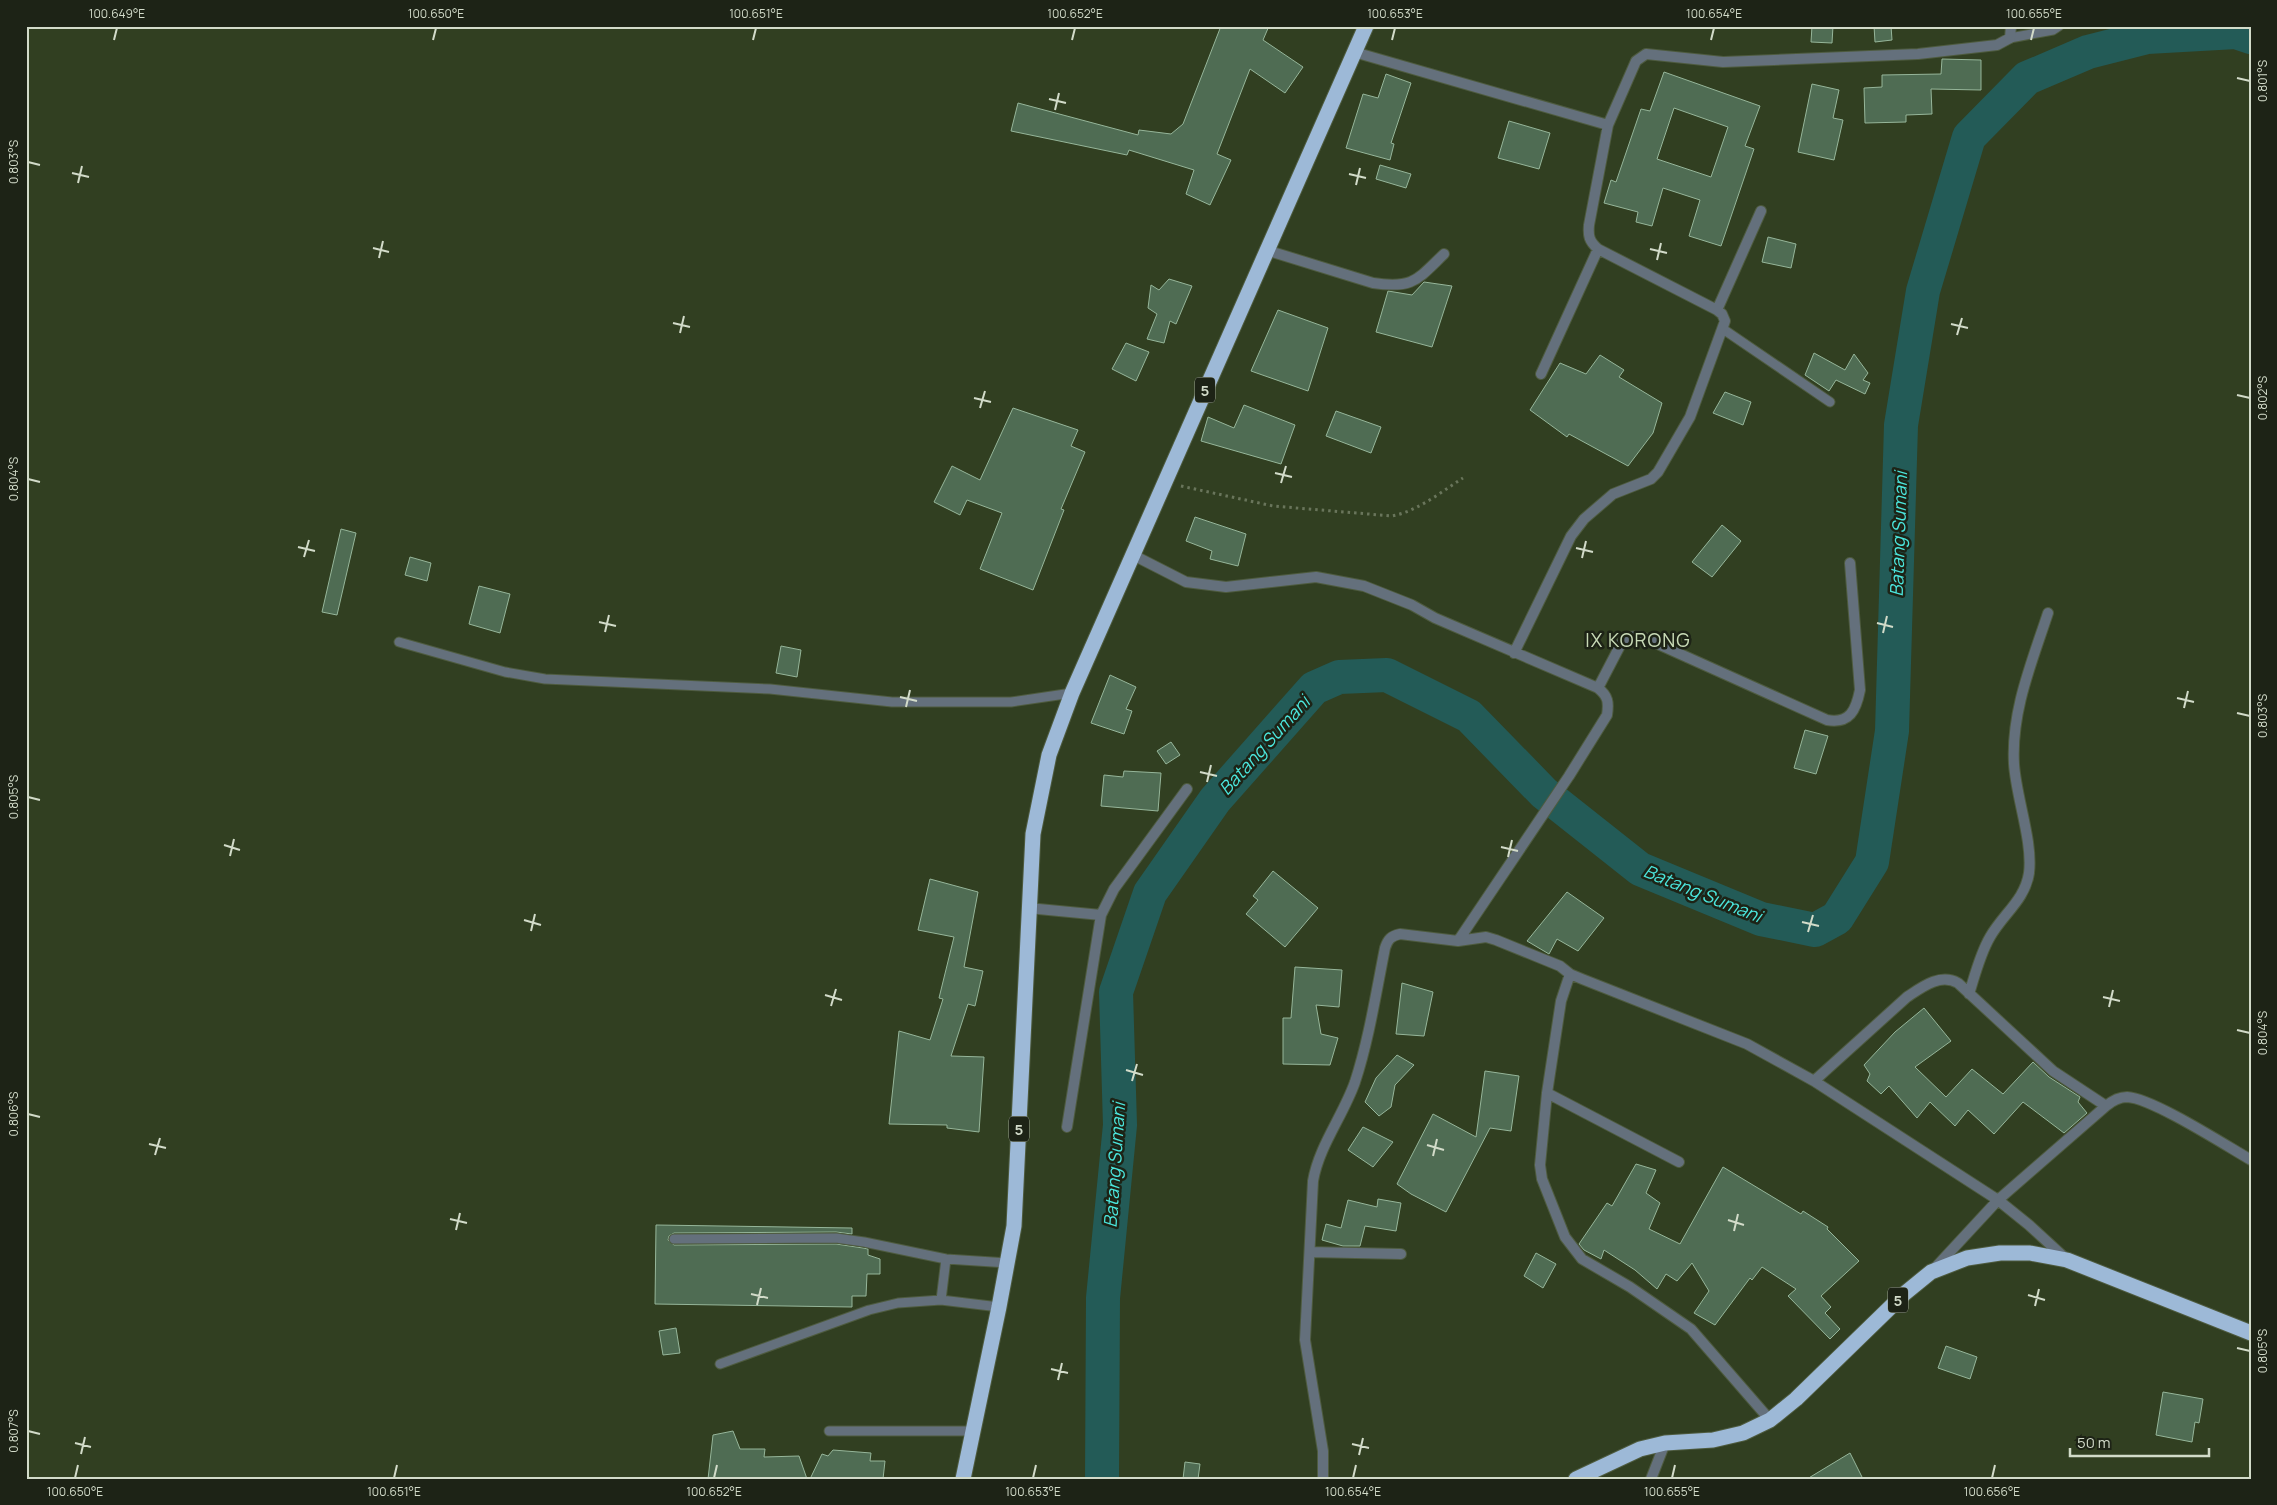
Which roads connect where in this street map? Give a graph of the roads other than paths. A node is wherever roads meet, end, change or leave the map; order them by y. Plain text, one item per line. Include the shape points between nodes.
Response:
1 (1366, 26) edge
2 (2011, 26) edge
3 (2059, 26) edge
4 (2010, 38) junction
5 (1354, 52) junction
6 (1608, 125) junction
7 (1761, 211) dead end
8 (1598, 249) junction
9 (1266, 250) junction
10 (1444, 254) dead end
11 (1717, 310) junction
12 (1723, 329) junction
13 (1541, 374) dead end
14 (1830, 402) dead end
15 (1133, 556) junction
16 (1850, 563) dead end
17 (2048, 613) dead end
18 (398, 642) dead end
19 (1514, 652) junction
20 (1598, 688) junction
21 (1072, 693) junction
22 (1186, 789) dead end
23 (1028, 908) junction
24 (1101, 915) junction
25 (1458, 940) junction
26 (1570, 974) junction
27 (1969, 994) junction
28 (1814, 1081) junction
29 (1547, 1093) junction
30 (2106, 1106) junction
31 (1067, 1127) dead end
32 (2251, 1160) edge
33 (1679, 1162) dead end
34 (1998, 1200) junction
35 (674, 1239) dead end
36 (1310, 1252) junction
37 (1401, 1254) dead end
38 (946, 1259) junction
39 (2067, 1260) junction
40 (1008, 1263) junction
41 (1931, 1272) junction
42 (941, 1300) junction
43 (999, 1307) junction
44 (2251, 1333) edge
45 (720, 1364) dead end
46 (1770, 1420) junction
47 (829, 1431) dead end
48 (974, 1431) junction
49 (1665, 1443) junction
50 (1601, 1473) edge
51 (963, 1479) edge
52 (1323, 1479) edge
53 (1576, 1479) edge
54 (1651, 1479) edge

1 - 5 highway, 5
2 - 4 street
3 - 4 lane via 2041,33
4 - 6 street via 1997,45 1918,54 1722,62 1646,54 1636,61
5 - 6 street
5 - 9 highway, 5
6 - 8 street via 1588,234 1590,242
7 - 11 street
8 - 11 street
8 - 13 street
9 - 10 street via 1373,283 1390,285 1418,280
9 - 15 highway, 5
11 - 12 street via 1725,321
12 - 14 lane
12 - 19 street via 1690,417 1658,472 1651,479 1613,494 1584,519 1571,536
15 - 19 street via 1186,582 1226,587 1316,577 1364,586
15 - 21 highway, 5
16 - 20 street via 1860,690 1857,704 1848,718 1839,722 1827,720 1640,636 1623,640
17 - 27 street via 2021,699 2013,739 2016,787 2029,853 2029,872 2019,900 1989,938
18 - 21 lane via 505,672 545,679 770,689 892,702 1011,702
19 - 20 street
20 - 25 street via 1606,695 1609,704 1607,715
21 - 23 highway, 5 via 1044,776 1033,834
22 - 24 street via 1114,889
23 - 24 street
23 - 40 highway, 5 via 1016,1198
24 - 31 street
25 - 26 street via 1486,937 1496,940 1560,966
25 - 36 street via 1400,934 1388,940 1355,1082 1315,1172
26 - 28 street via 1747,1044
26 - 29 street via 1561,1001
27 - 28 street via 1958,983 1948,979 1923,986
27 - 30 street via 2053,1071
28 - 34 street
29 - 33 street
29 - 46 street via 1541,1173 1561,1230 1571,1246 1582,1259 1691,1329
30 - 32 street via 2124,1097 2143,1100
30 - 34 street
34 - 39 street
34 - 41 street
35 - 38 lane via 836,1238
36 - 37 street
36 - 52 street via 1305,1340 1322,1451
38 - 40 lane
38 - 42 lane
39 - 41 highway, 5 via 2030,1253 2000,1253 1966,1258
39 - 44 highway, 5
40 - 43 highway, 5
41 - 46 highway, 5
42 - 43 lane
42 - 45 lane via 898,1302 869,1310
43 - 48 highway, 5
46 - 49 highway, 5 via 1728,1437
47 - 48 lane
48 - 51 highway, 5
49 - 50 highway, 5 via 1640,1449
49 - 54 street
50 - 53 highway, 5

